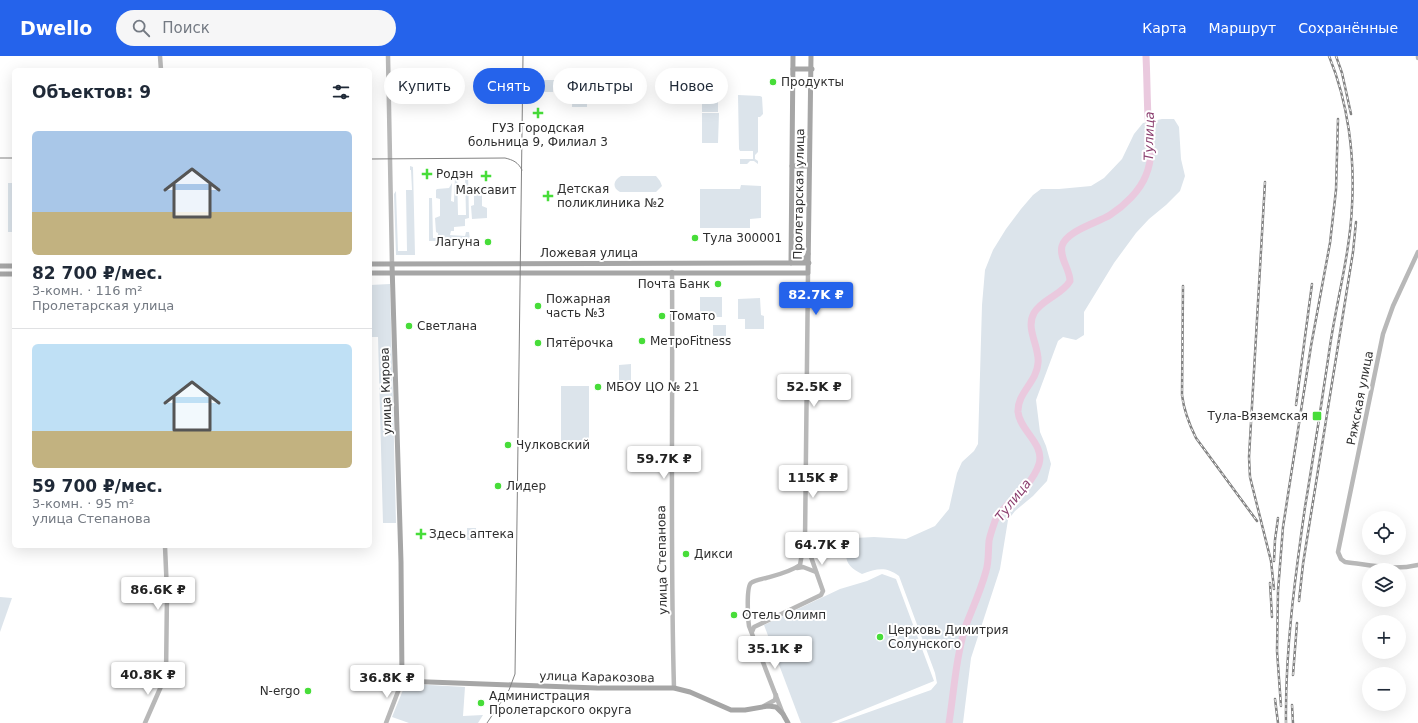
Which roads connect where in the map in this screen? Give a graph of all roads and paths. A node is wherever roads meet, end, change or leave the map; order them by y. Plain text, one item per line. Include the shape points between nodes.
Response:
1 (160, 56) edge
2 (388, 56) edge
3 (793, 56) edge
4 (811, 56) edge
5 (161, 68) edge
6 (793, 69) junction
7 (812, 69) junction
8 (792, 166) junction
9 (809, 166) junction
10 (1418, 252) edge
11 (791, 253) junction
12 (809, 254) junction
13 (672, 262) junction
14 (585, 263) junction
15 (792, 263) junction
16 (808, 263) junction
17 (372, 264) edge
18 (392, 264) junction
19 (0, 266) edge
20 (12, 266) edge
21 (585, 272) junction
22 (672, 272) junction
23 (372, 273) edge
24 (392, 273) junction
25 (808, 273) junction
26 (0, 274) edge
27 (12, 274) edge
28 (805, 540) junction
29 (165, 548) edge
30 (1418, 565) edge
31 (797, 568) junction
32 (816, 572) junction
33 (752, 632) junction
34 (402, 681) junction
35 (674, 688) junction
36 (776, 695) junction
37 (764, 706) junction
38 (783, 714) junction
39 (145, 723) edge
40 (386, 723) edge
41 (788, 723) edge

1 - 5 street
2 - 18 street, улица Кирова
3 - 6 main road, Пролетарская улица
4 - 7 main road, Пролетарская улица
6 - 7 main road
6 - 8 main road, Пролетарская улица
7 - 9 main road, Пролетарская улица
8 - 9 main road
8 - 11 main road, Пролетарская улица
9 - 12 main road, Пролетарская улица
10 - 30 street, Ряжская улица via 1383,334 1338,552 1345,562 1379,568
11 - 12 main road via 798,260
11 - 15 main road, Пролетарская улица
12 - 16 main road, Пролетарская улица
13 - 14 main road, Ложевая улица
13 - 15 main road, Ложевая улица
13 - 22 main road, улица Степанова
14 - 18 main road, Ложевая улица
14 - 21 main road
15 - 16 main road, Ложевая улица
16 - 25 main road, Пролетарская улица
17 - 18 main road, Ложевая улица
18 - 24 main road, улица Кирова
19 - 20 main road
21 - 22 main road, Ложевая улица
21 - 24 main road, Ложевая улица
22 - 25 main road, Ложевая улица
22 - 35 street, улица Степанова
23 - 24 main road, Ложевая улица
24 - 34 main road, улица Кирова
25 - 28 street, Пролетарская улица
26 - 27 main road
28 - 31 street via 802,562
28 - 32 street, Пролетарская улица
29 - 39 street via 166,676
31 - 32 street via 803,567
31 - 33 street via 751,583 748,613
32 - 33 street, Пролетарская улица via 822,589 821,596 754,627
33 - 36 street
34 - 35 main road, улица Каракозова
34 - 40 street, улица Кирова
35 - 37 main road, улица Каракозова via 690,692 731,710
36 - 37 street via 774,700
36 - 38 street
37 - 38 main road via 776,707
38 - 41 main road

